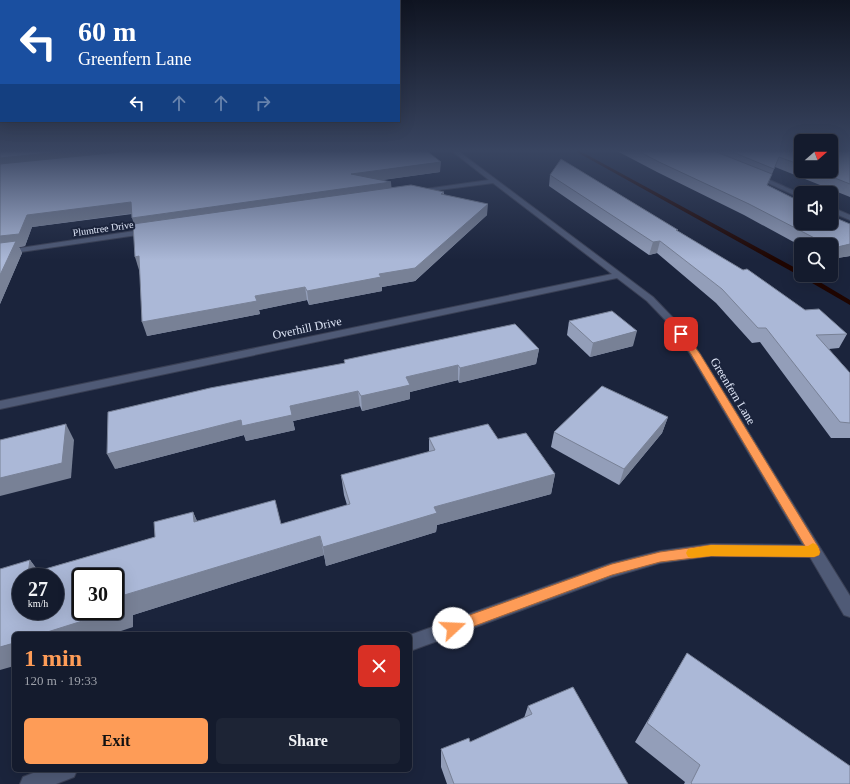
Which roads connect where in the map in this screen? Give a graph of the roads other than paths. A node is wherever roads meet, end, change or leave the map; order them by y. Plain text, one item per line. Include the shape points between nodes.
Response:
1 (447, 188) edge
2 (503, 188) edge
3 (781, 188) edge
4 (408, 193) edge
5 (794, 193) edge
6 (838, 212) edge
7 (850, 218) edge
8 (157, 230) edge
9 (0, 253) edge
10 (619, 275) junction
11 (0, 405) edge
12 (814, 552) junction
13 (850, 610) edge
14 (412, 642) edge
15 (62, 772) edge
16 (30, 784) edge

1 - 4 street
2 - 10 street, Greenfern Lane
3 - 5 street
6 - 7 street
8 - 9 street, Plumtree Drive
10 - 11 street, Overhill Drive
10 - 12 street, Greenfern Lane via 650,299 674,324 695,354
12 - 13 street, Greenfern Lane
12 - 14 street via 711,550 660,557 612,570
15 - 16 street

